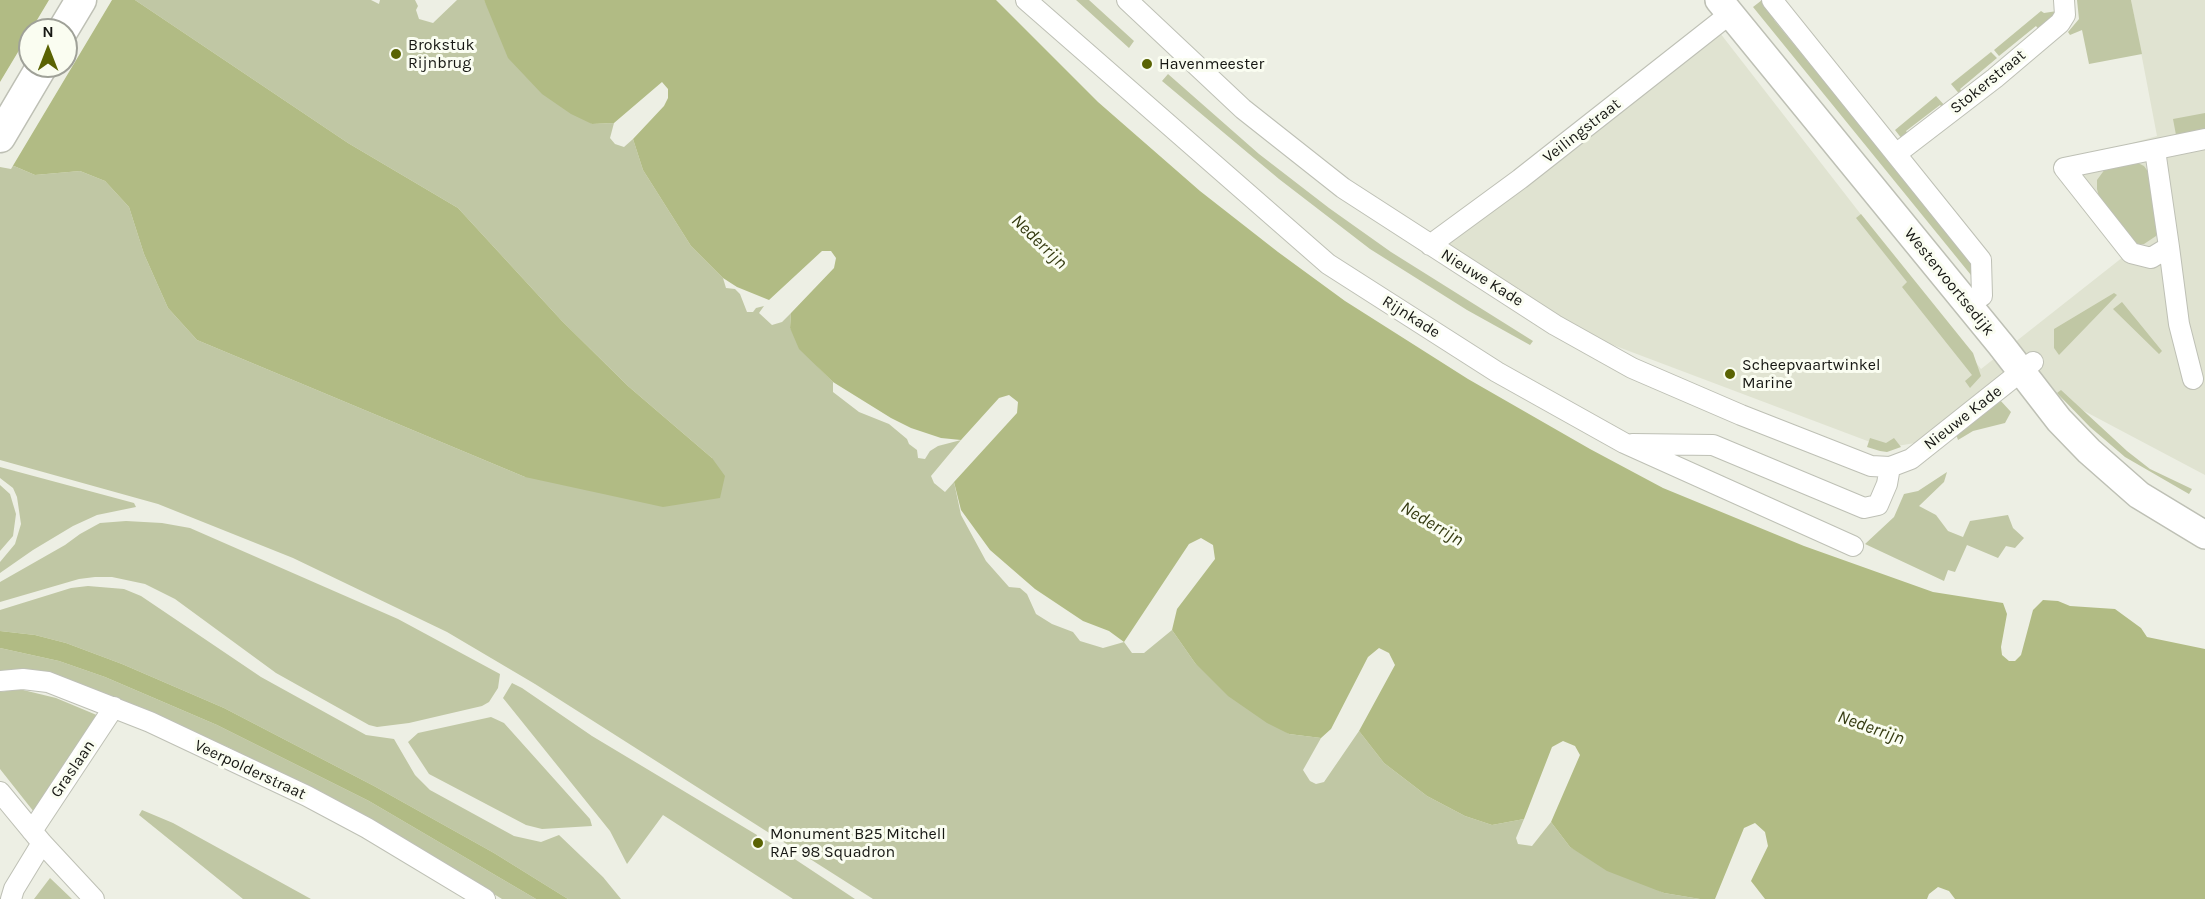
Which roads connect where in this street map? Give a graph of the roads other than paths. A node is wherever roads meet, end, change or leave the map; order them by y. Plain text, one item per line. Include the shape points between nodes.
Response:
1 (81, 0) edge
2 (1026, 0) edge
3 (1127, 0) edge
4 (1772, 0) edge
5 (2064, 0) edge
6 (1731, 4) edge
7 (70, 18) edge
8 (35, 78) edge
9 (0, 137) edge
10 (2205, 139) edge
11 (2154, 150) junction
12 (1896, 154) junction
13 (1430, 245) junction
14 (2169, 247) junction
15 (1982, 296) junction
16 (2027, 366) junction
17 (2193, 379) dead end
18 (1624, 443) junction
19 (1890, 467) junction
20 (2205, 517) edge
21 (2205, 535) edge
22 (1853, 546) dead end
23 (0, 681) edge
24 (114, 707) junction
25 (3, 806) edge
26 (37, 837) junction
27 (11, 899) edge
28 (94, 899) edge
29 (485, 899) edge

1 - 7 main road
2 - 18 street, Rijnkade via 1328,264 1497,372
3 - 13 street, Nieuwe Kade via 1244,109 1344,188
4 - 12 street, Westervoortsedijk
5 - 12 street, Stokerstraat via 2065,15 2060,23
6 - 13 street, Veilingstraat via 1520,179
6 - 15 main road, Westervoortsedijk
6 - 16 main road, Westervoortsedijk
8 - 9 main road
10 - 11 street
11 - 14 street
11 - 14 street via 2064,168 2131,253 2151,258
12 - 15 street, Westervoortsedijk via 1981,260
13 - 19 street, Nieuwe Kade via 1555,325 1632,368 1871,466
14 - 17 street
15 - 16 main road, Westervoortsedijk
16 - 19 street, Nieuwe Kade via 1911,459
16 - 20 main road, Westervoortsedijk via 2095,437 2142,475
16 - 21 main road, Westervoortsedijk via 2059,420 2106,467 2139,495
18 - 19 street via 1713,446 1864,508 1878,505
18 - 22 street, Rijnkade
23 - 24 street, Veerpolderstraat via 48,682
24 - 26 street, Graslaan
24 - 29 street, Veerpolderstraat via 307,796
25 - 26 street
26 - 27 street, Graslaan
26 - 28 street

